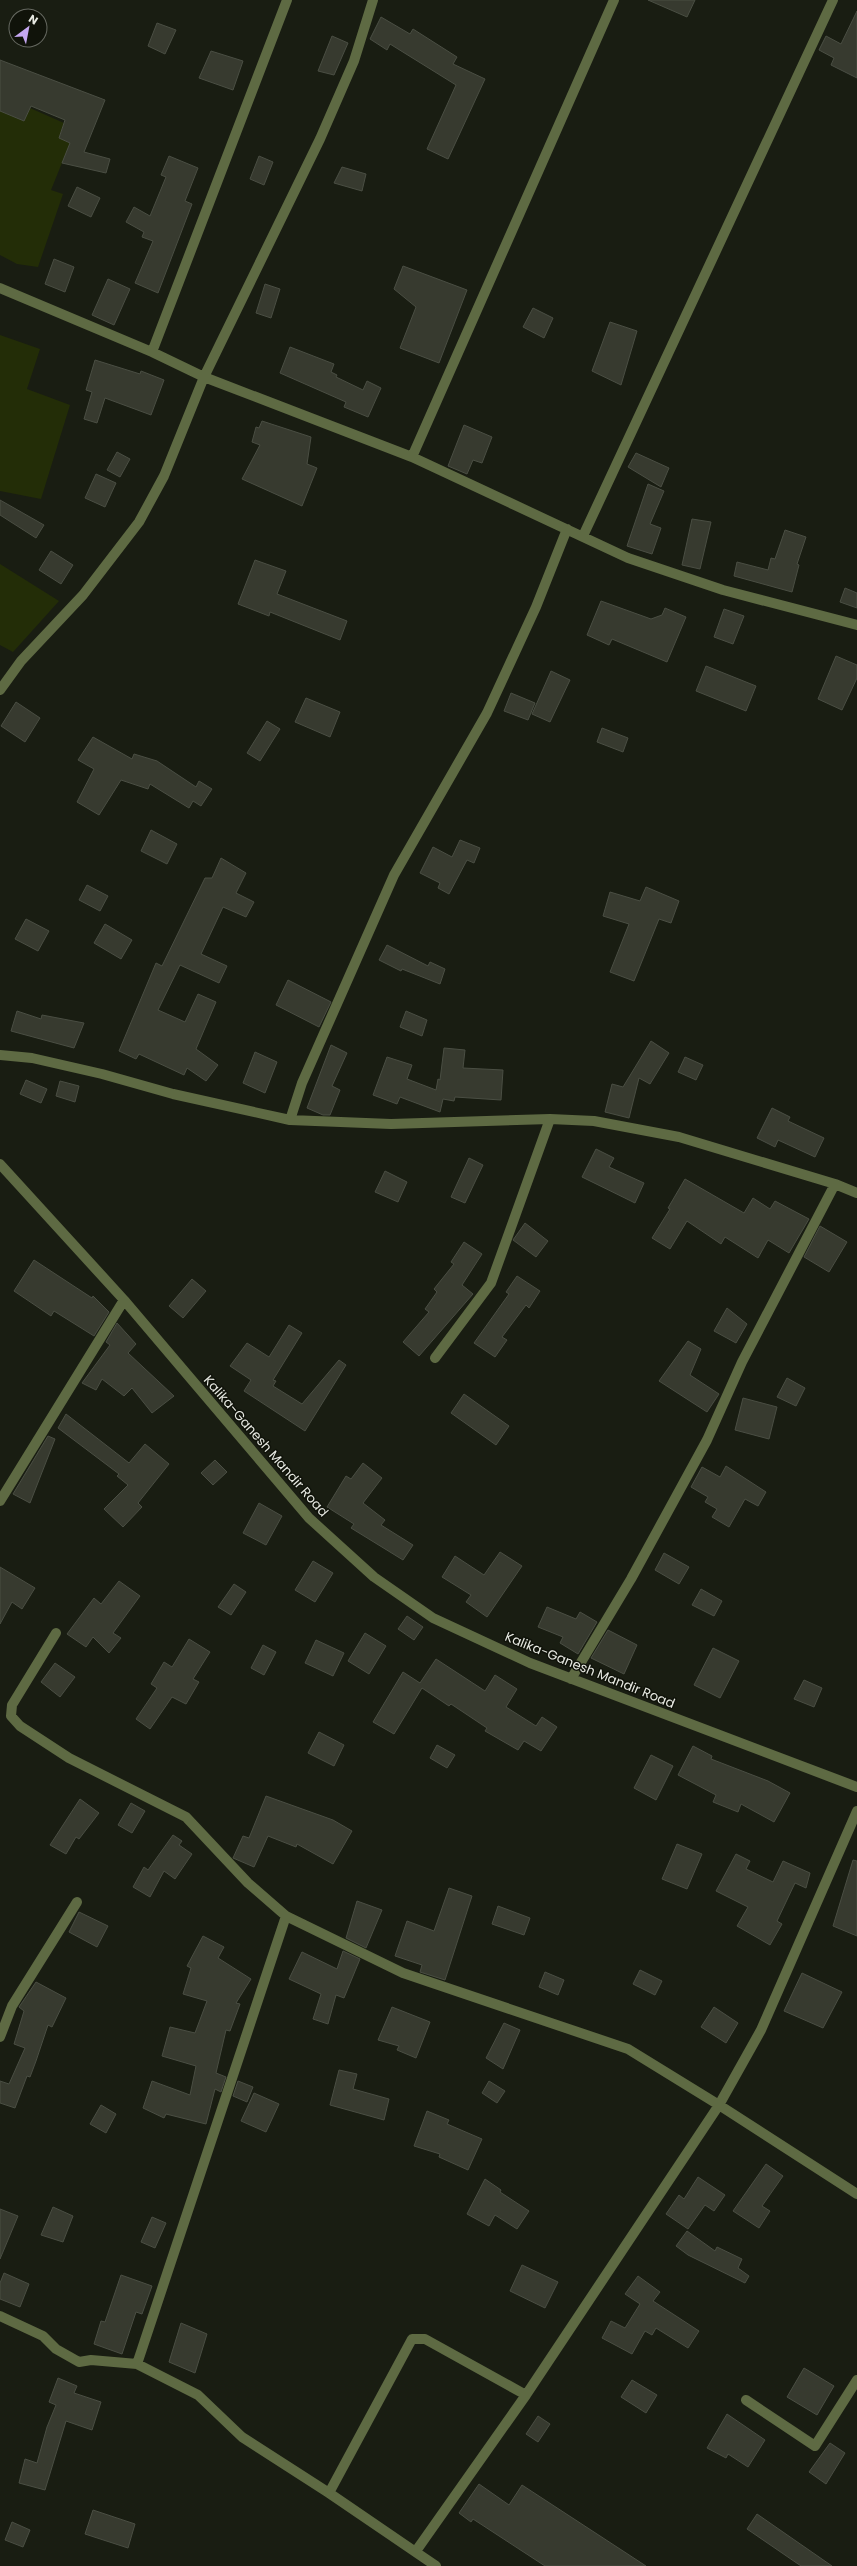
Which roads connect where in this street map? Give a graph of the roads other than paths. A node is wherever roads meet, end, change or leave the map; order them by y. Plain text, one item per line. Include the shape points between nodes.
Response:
1 (286, 0) edge
2 (373, 0) edge
3 (614, 0) edge
4 (833, 0) edge
5 (0, 288) edge
6 (152, 352) junction
7 (204, 376) junction
8 (412, 457) junction
9 (567, 529) junction
10 (583, 536) junction
11 (857, 625) edge
12 (0, 690) edge
13 (0, 1055) edge
14 (550, 1119) junction
15 (290, 1120) junction
16 (2, 1170) edge
17 (835, 1184) junction
18 (857, 1193) edge
19 (124, 1300) junction
20 (435, 1358) dead end
21 (0, 1501) edge
22 (56, 1633) dead end
23 (571, 1678) junction
24 (857, 1787) edge
25 (857, 1811) edge
26 (77, 1902) dead end
27 (286, 1916) junction
28 (0, 2037) edge
29 (719, 2105) junction
30 (857, 2194) edge
31 (0, 2316) edge
32 (137, 2364) junction
33 (857, 2380) edge
34 (526, 2395) junction
35 (746, 2400) dead end
36 (329, 2494) junction
37 (416, 2551) junction
38 (436, 2566) edge

1 - 6 street
2 - 7 street via 354,62 320,139
3 - 8 street
4 - 10 street
5 - 6 street
6 - 7 street
7 - 8 street
7 - 12 street via 164,476 139,522 83,595 21,661
8 - 9 street
9 - 10 street
9 - 15 street via 536,607 487,713 394,875 302,1083
10 - 11 street via 628,558 724,590
13 - 15 street via 32,1058 173,1094
14 - 15 street via 391,1124
14 - 17 street via 594,1121 679,1137
14 - 20 street via 503,1246 497,1273
16 - 19 street, Kalika-Ganesh Mandir Road
17 - 18 street
17 - 23 street via 742,1362 707,1440 631,1580
19 - 21 street
19 - 23 street, Kalika-Ganesh Mandir Road via 309,1518 374,1577 433,1618 530,1663
22 - 27 street via 12,1705 11,1716 20,1726 69,1758 186,1817 248,1883
23 - 24 street, Kalika-Ganesh Mandir Road
25 - 29 street via 761,2030
26 - 28 street via 12,2006
27 - 29 street via 403,1974 628,2049
27 - 32 street
29 - 30 street
29 - 34 street
31 - 32 street via 43,2336 56,2349 79,2362 91,2360
32 - 36 street via 198,2395 242,2437
33 - 35 street via 815,2446
34 - 36 street via 425,2339 412,2339
34 - 37 street
36 - 37 street
37 - 38 street

